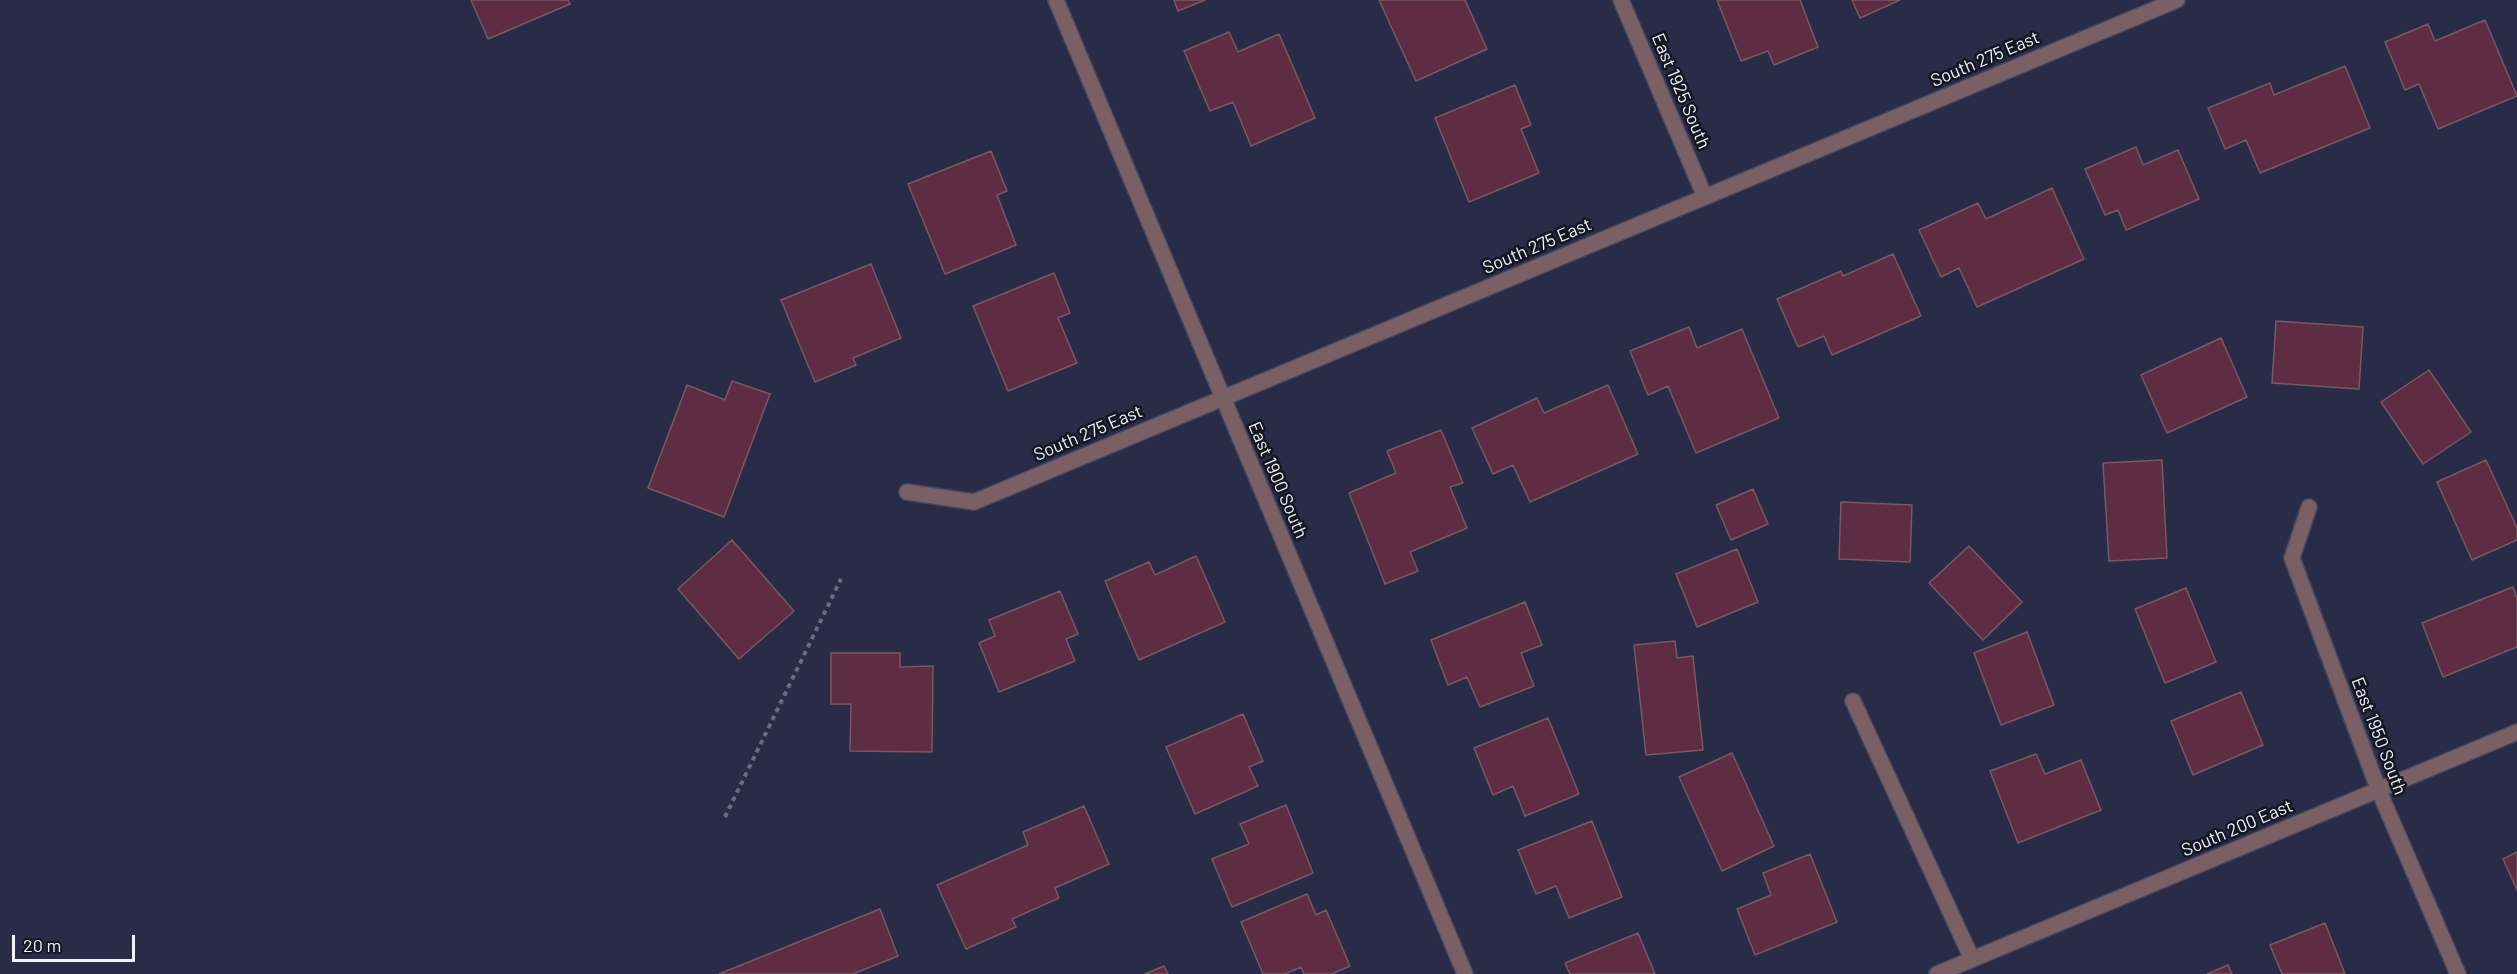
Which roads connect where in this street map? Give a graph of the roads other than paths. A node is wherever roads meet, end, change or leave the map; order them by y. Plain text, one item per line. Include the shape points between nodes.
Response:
1 (1056, 0) edge
2 (1621, 0) edge
3 (2177, 0) edge
4 (1705, 197) junction
5 (1223, 398) junction
6 (907, 492) dead end
7 (2309, 507) dead end
8 (1853, 701) dead end
9 (2517, 732) edge
10 (2379, 791) junction
11 (1972, 959) junction
12 (1465, 974) edge
13 (1937, 974) edge
14 (2458, 974) edge

1 - 5 street, East 1900 South
2 - 4 street, East 1925 South
3 - 4 street, South 275 East
4 - 5 street, South 275 East
5 - 6 street, South 275 East via 974,502
5 - 12 street, East 1900 South
7 - 10 street, East 1950 South via 2292,558
8 - 11 street
9 - 10 street, South 200 East
10 - 11 street, South 200 East
10 - 14 street, East 1950 South
11 - 13 street, South 200 East

